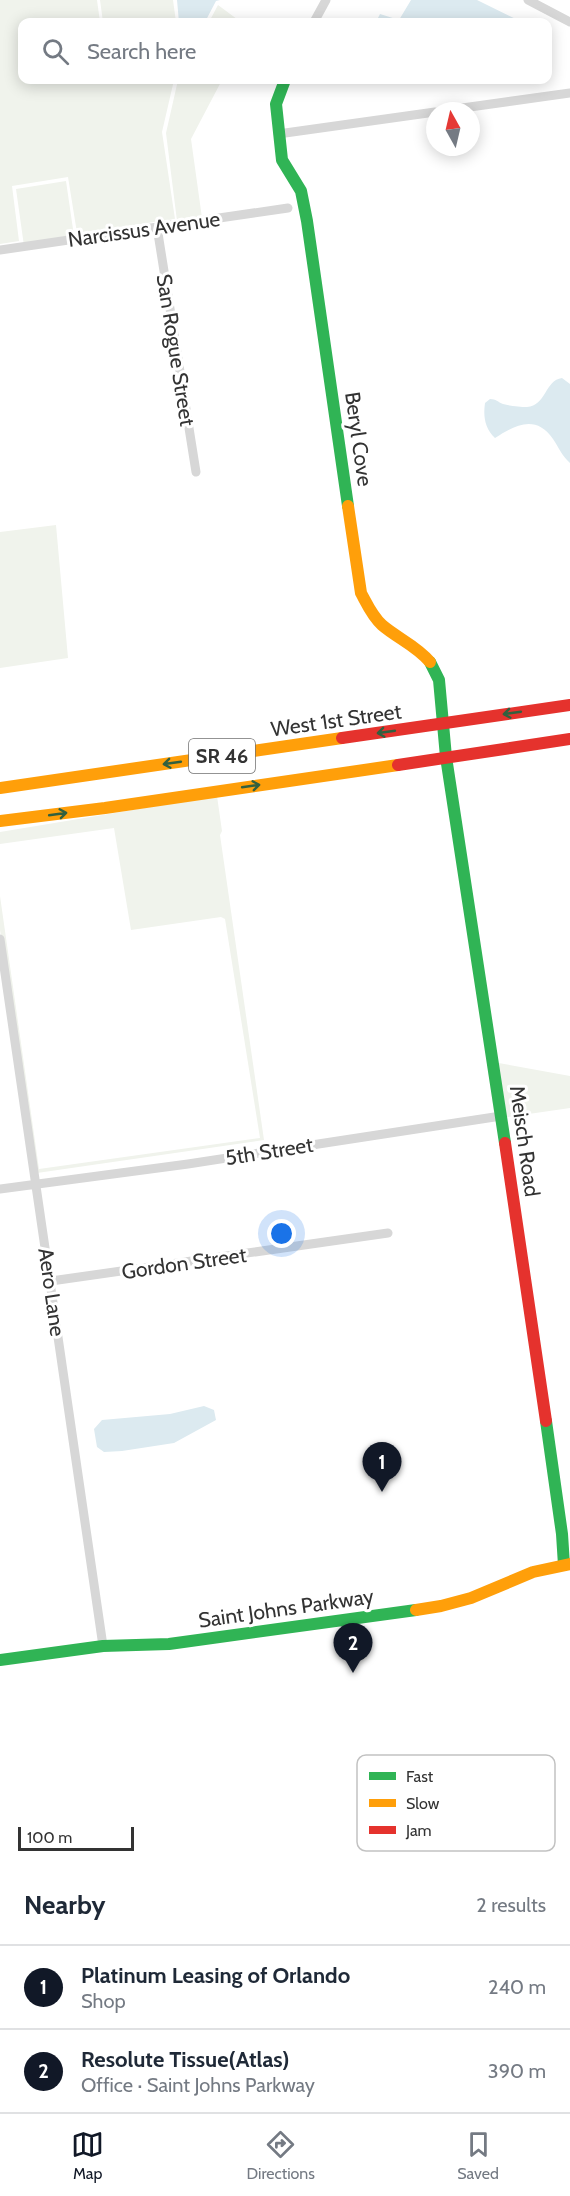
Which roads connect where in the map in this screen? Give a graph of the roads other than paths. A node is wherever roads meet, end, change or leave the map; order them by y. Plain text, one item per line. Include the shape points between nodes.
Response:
1 (326, 0) edge
2 (528, 0) edge
3 (316, 18) edge
4 (570, 22) edge
5 (284, 84) edge
6 (570, 93) edge
7 (480, 106) edge
8 (426, 113) edge
9 (278, 134) junction
10 (288, 208) dead end
11 (157, 227) junction
12 (0, 250) edge
13 (196, 472) dead end
14 (570, 705) edge
15 (444, 724) junction
16 (570, 739) edge
17 (446, 757) junction
18 (0, 788) edge
19 (0, 821) edge
20 (0, 939) edge
21 (501, 1116) junction
22 (36, 1184) junction
23 (0, 1189) edge
24 (388, 1233) dead end
25 (51, 1281) junction
26 (567, 1565) edge
27 (103, 1646) junction
28 (0, 1660) edge

1 - 3 street
2 - 4 street
5 - 9 street, Beryl Cove via 276,104
6 - 7 street
8 - 9 street
9 - 15 street, Beryl Cove via 282,160 301,191 307,221 361,593 369,612 425,655 435,670
10 - 11 street, Narcissus Avenue
11 - 12 street, Narcissus Avenue
11 - 13 street, San Rogue Street
14 -> 15 street, West 1st Street / SR 46
15 - 17 street, Meisch Road
15 -> 18 street, West 1st Street / SR 46
16 - 17 street, SR 46
19 -> 17 street, SR 46
17 - 21 street, Meisch Road
20 - 22 street, Aero Lane
21 - 22 street, 5th Street
21 - 26 street, Meisch Road
22 - 23 street, 5th Street
22 - 25 street, Aero Lane
24 - 25 street, Gordon Street
25 - 27 street, Aero Lane
26 - 27 street, Saint Johns Parkway via 533,1572 441,1606 169,1644
27 - 28 street, Saint Johns Parkway

